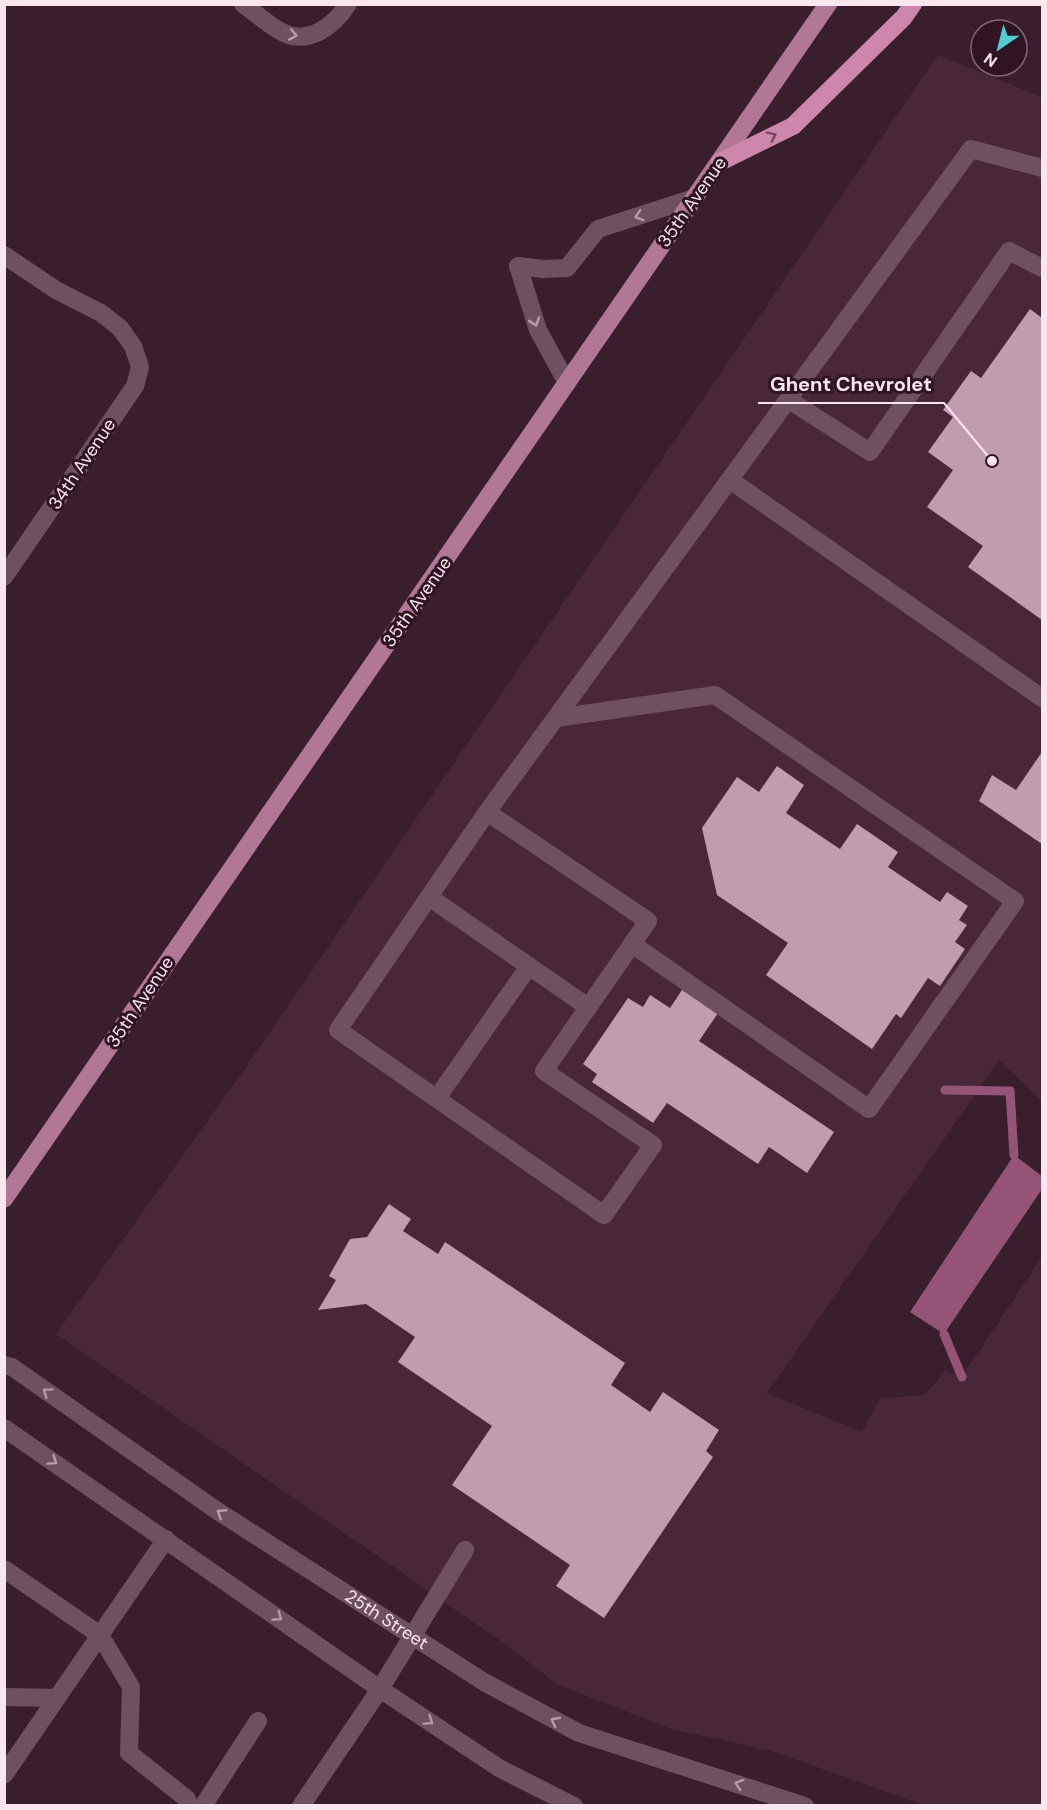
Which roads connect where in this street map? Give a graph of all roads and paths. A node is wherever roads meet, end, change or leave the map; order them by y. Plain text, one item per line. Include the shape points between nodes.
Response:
1 (243, 4) edge
2 (348, 4) edge
3 (828, 4) edge
4 (913, 4) edge
5 (720, 162) junction
6 (1042, 168) edge
7 (694, 198) junction
8 (4, 255) edge
9 (1042, 268) edge
10 (567, 383) junction
11 (789, 400) junction
12 (730, 480) junction
13 (4, 577) edge
14 (1042, 698) edge
15 (556, 718) junction
16 (487, 812) junction
17 (429, 897) junction
18 (632, 944) junction
19 (529, 966) junction
20 (588, 1007) junction
21 (437, 1098) junction
22 (4, 1199) edge
23 (4, 1365) edge
24 (4, 1428) edge
25 (166, 1539) junction
26 (465, 1550) dead end
27 (4, 1569) edge
28 (100, 1635) junction
29 (413, 1636) junction
30 (380, 1689) junction
31 (4, 1697) edge
32 (57, 1698) junction
33 (258, 1721) dead end
34 (4, 1775) edge
35 (189, 1806) edge
36 (203, 1806) edge
37 (301, 1806) edge
38 (574, 1806) edge
39 (805, 1806) edge

1 -> 2 street via 283,33 308,38 328,26
3 - 5 main road, 35th Avenue
5 -> 4 highway via 793,126
5 - 7 main road, 35th Avenue
6 - 11 street via 971,149
7 - 10 main road, 35th Avenue
7 -> 10 street via 598,229 567,268 518,266 538,330
8 - 13 street, 34th Avenue via 120,328 133,346 140,367 135,386
9 - 11 street via 1009,251 870,452
10 - 22 main road, 35th Avenue
11 - 12 street
12 - 14 street
12 - 15 street
15 - 16 street
15 - 18 street via 715,695 1015,901 869,1109
16 - 17 street
16 - 18 street via 648,921
17 - 19 street
17 - 21 street via 338,1030
18 - 20 street
19 - 20 street
19 - 21 street
20 - 21 street via 544,1071 652,1145 604,1215
29 -> 23 street, 25th Street via 216,1510
24 -> 25 street
25 - 28 street
25 -> 30 street
26 - 29 street
27 - 28 street
28 - 32 street
28 - 35 street via 131,1687 129,1754 187,1799
29 - 30 street
39 -> 29 street, 25th Street via 579,1734 484,1682
30 - 37 street
30 -> 38 street via 499,1768
31 - 32 street
32 - 34 street
33 - 36 street

